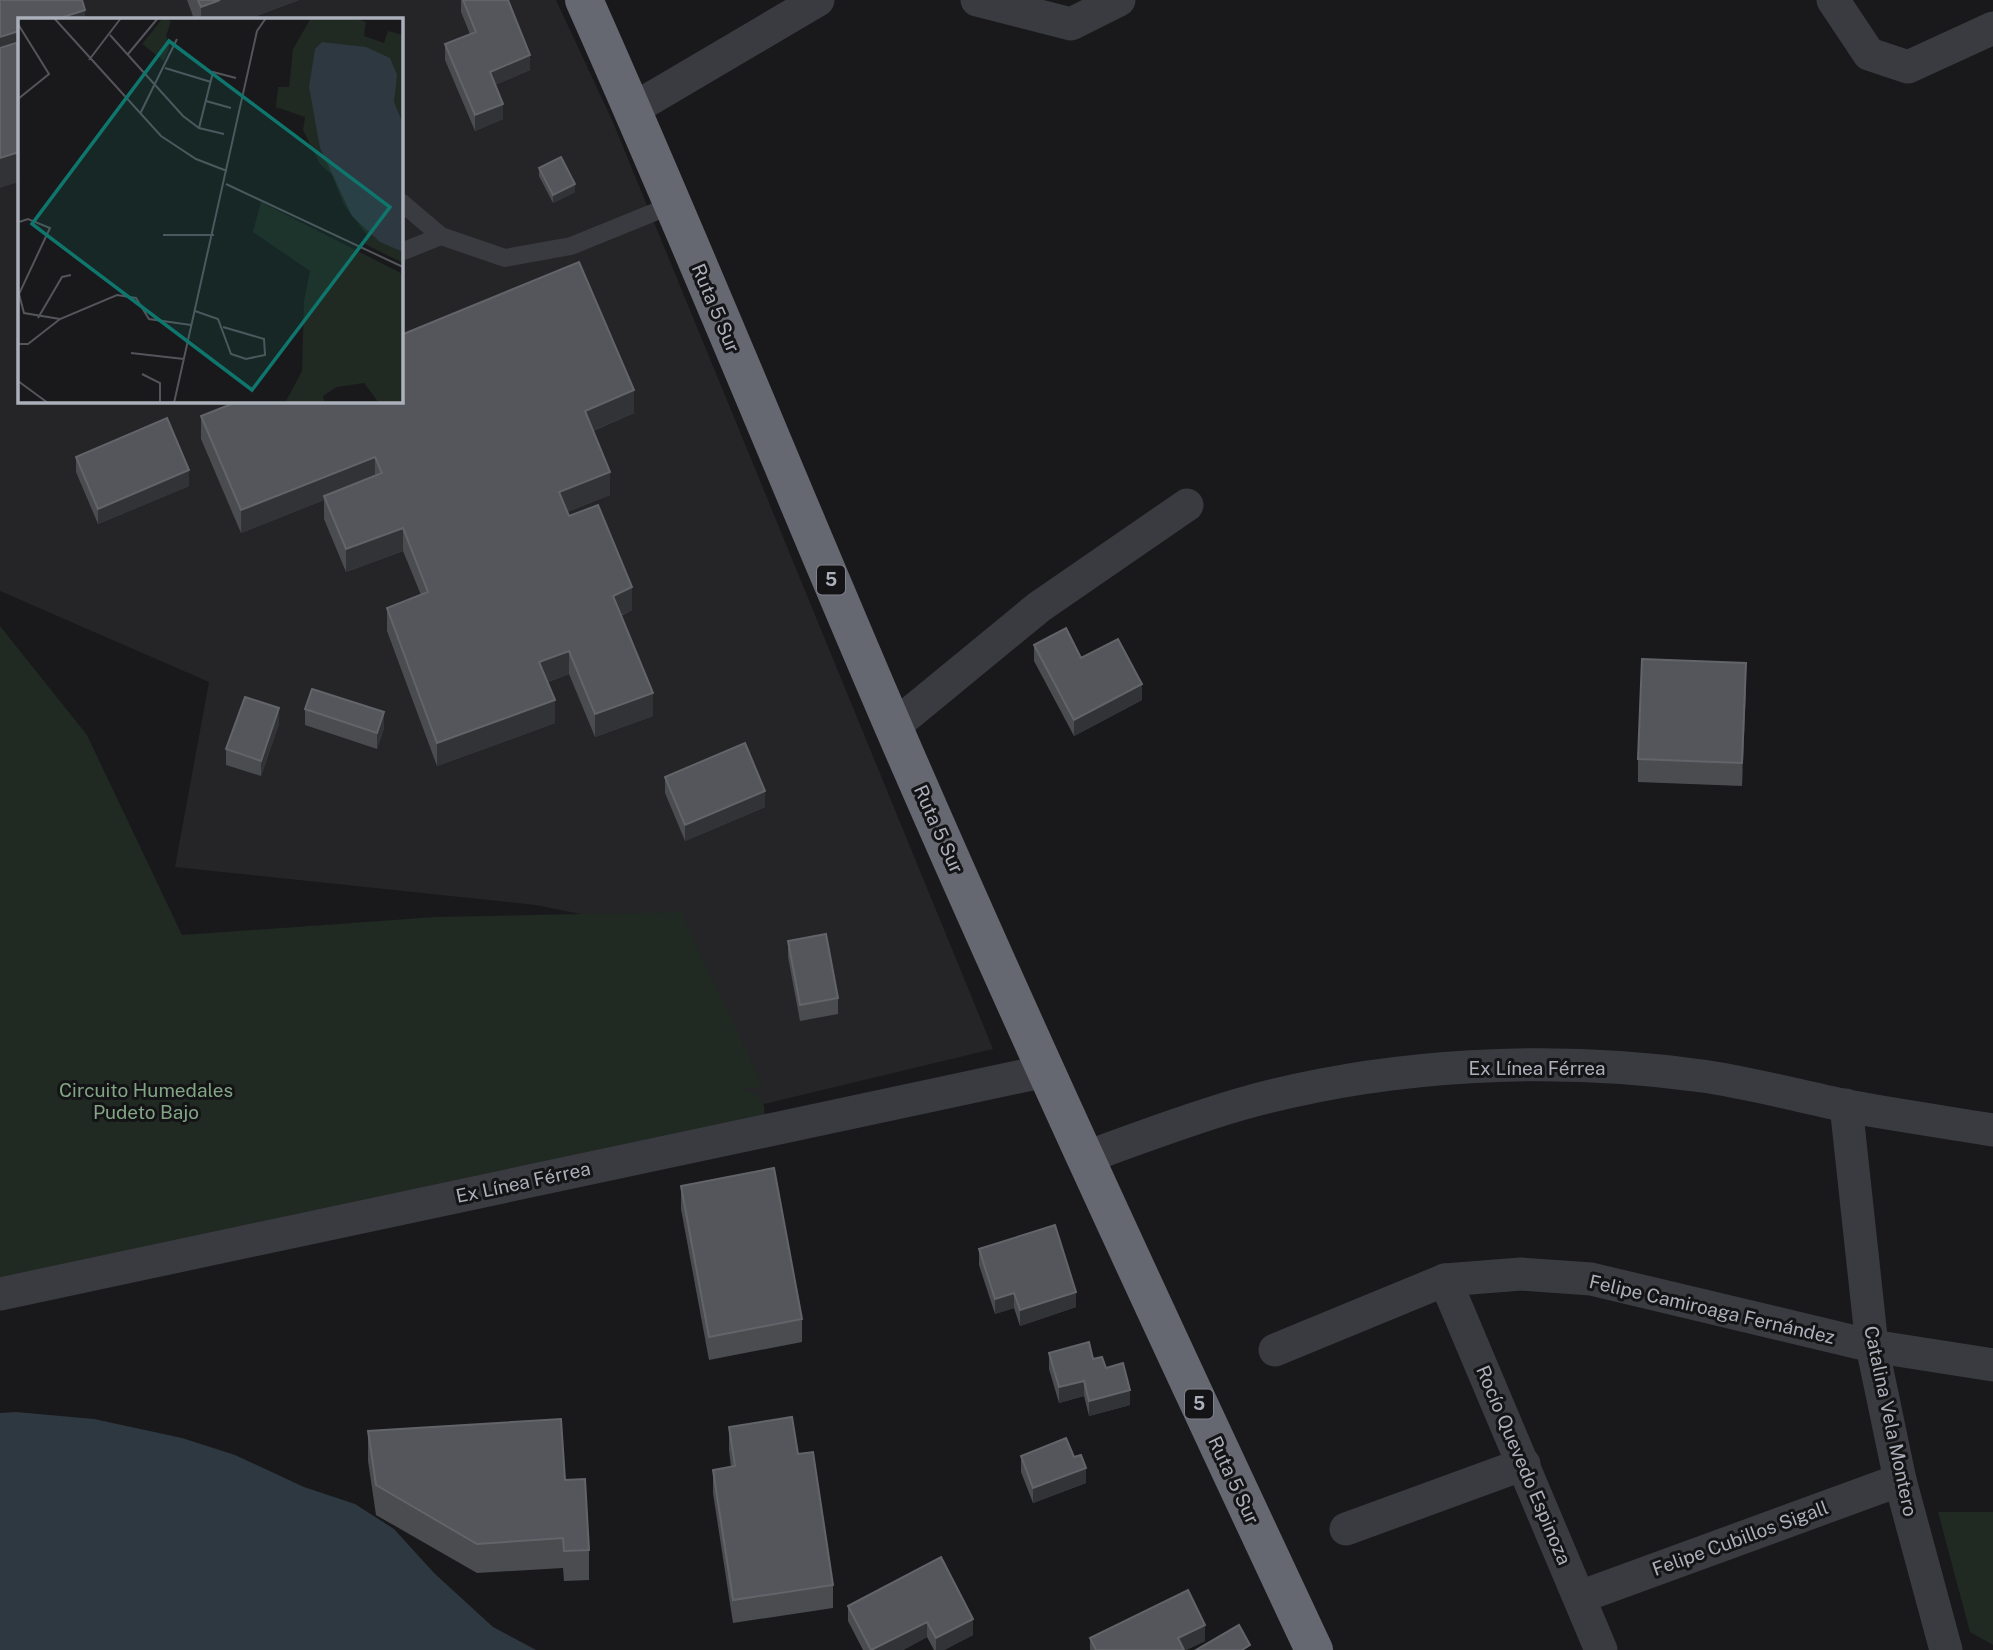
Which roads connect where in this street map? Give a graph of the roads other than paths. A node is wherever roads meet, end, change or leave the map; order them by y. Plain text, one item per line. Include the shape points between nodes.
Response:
1 (584, 0) edge
2 (818, 0) edge
3 (977, 0) edge
4 (1119, 0) edge
5 (1832, 0) edge
6 (1993, 28) edge
7 (633, 109) junction
8 (402, 203) edge
9 (672, 205) junction
10 (441, 236) junction
11 (402, 252) edge
12 (1187, 505) dead end
13 (893, 727) junction
14 (1046, 1071) junction
15 (1846, 1105) junction
16 (1993, 1130) edge
17 (1087, 1157) junction
18 (1445, 1280) junction
19 (0, 1294) edge
20 (1872, 1346) junction
21 (1275, 1350) dead end
22 (1993, 1365) edge
23 (1524, 1464) junction
24 (1900, 1480) junction
25 (1346, 1529) dead end
26 (1580, 1597) junction
27 (1314, 1650) edge
28 (1601, 1650) edge
29 (1946, 1650) edge

1 - 7 highway, Ruta 5 Sur / 5
2 - 7 street
3 - 4 street via 1071,24
5 - 6 street via 1869,54 1908,67
7 - 9 highway, Ruta 5 Sur / 5
8 - 10 lane
9 - 10 lane via 571,246 505,258
9 - 13 highway, Ruta 5 Sur / 5
10 - 11 lane
12 - 13 street via 1039,607
13 - 14 highway, Ruta 5 Sur / 5
14 - 17 highway, Ruta 5 Sur / 5
14 - 19 street, Ex Línea Férrea
15 - 16 street, Ex Línea Férrea
15 - 17 street, Ex Línea Férrea via 1762,1086 1628,1068 1481,1067 1325,1085 1244,1103
15 - 20 street, Catalina Vela Montero
17 - 27 highway, Ruta 5 Sur / 5
18 - 20 street, Felipe Camiroaga Fernández via 1521,1274 1591,1279
18 - 21 street, Felipe Camiroaga Fernández
18 - 23 street, Rocío Quevedo Espinoza
20 - 22 street, Felipe Camiroaga Fernández
20 - 24 street, Catalina Vela Montero
23 - 25 street
23 - 26 street, Rocío Quevedo Espinoza
24 - 26 street, Felipe Cubillos Sigall
24 - 29 street, Catalina Vela Montero
26 - 28 street, Rocío Quevedo Espinoza

